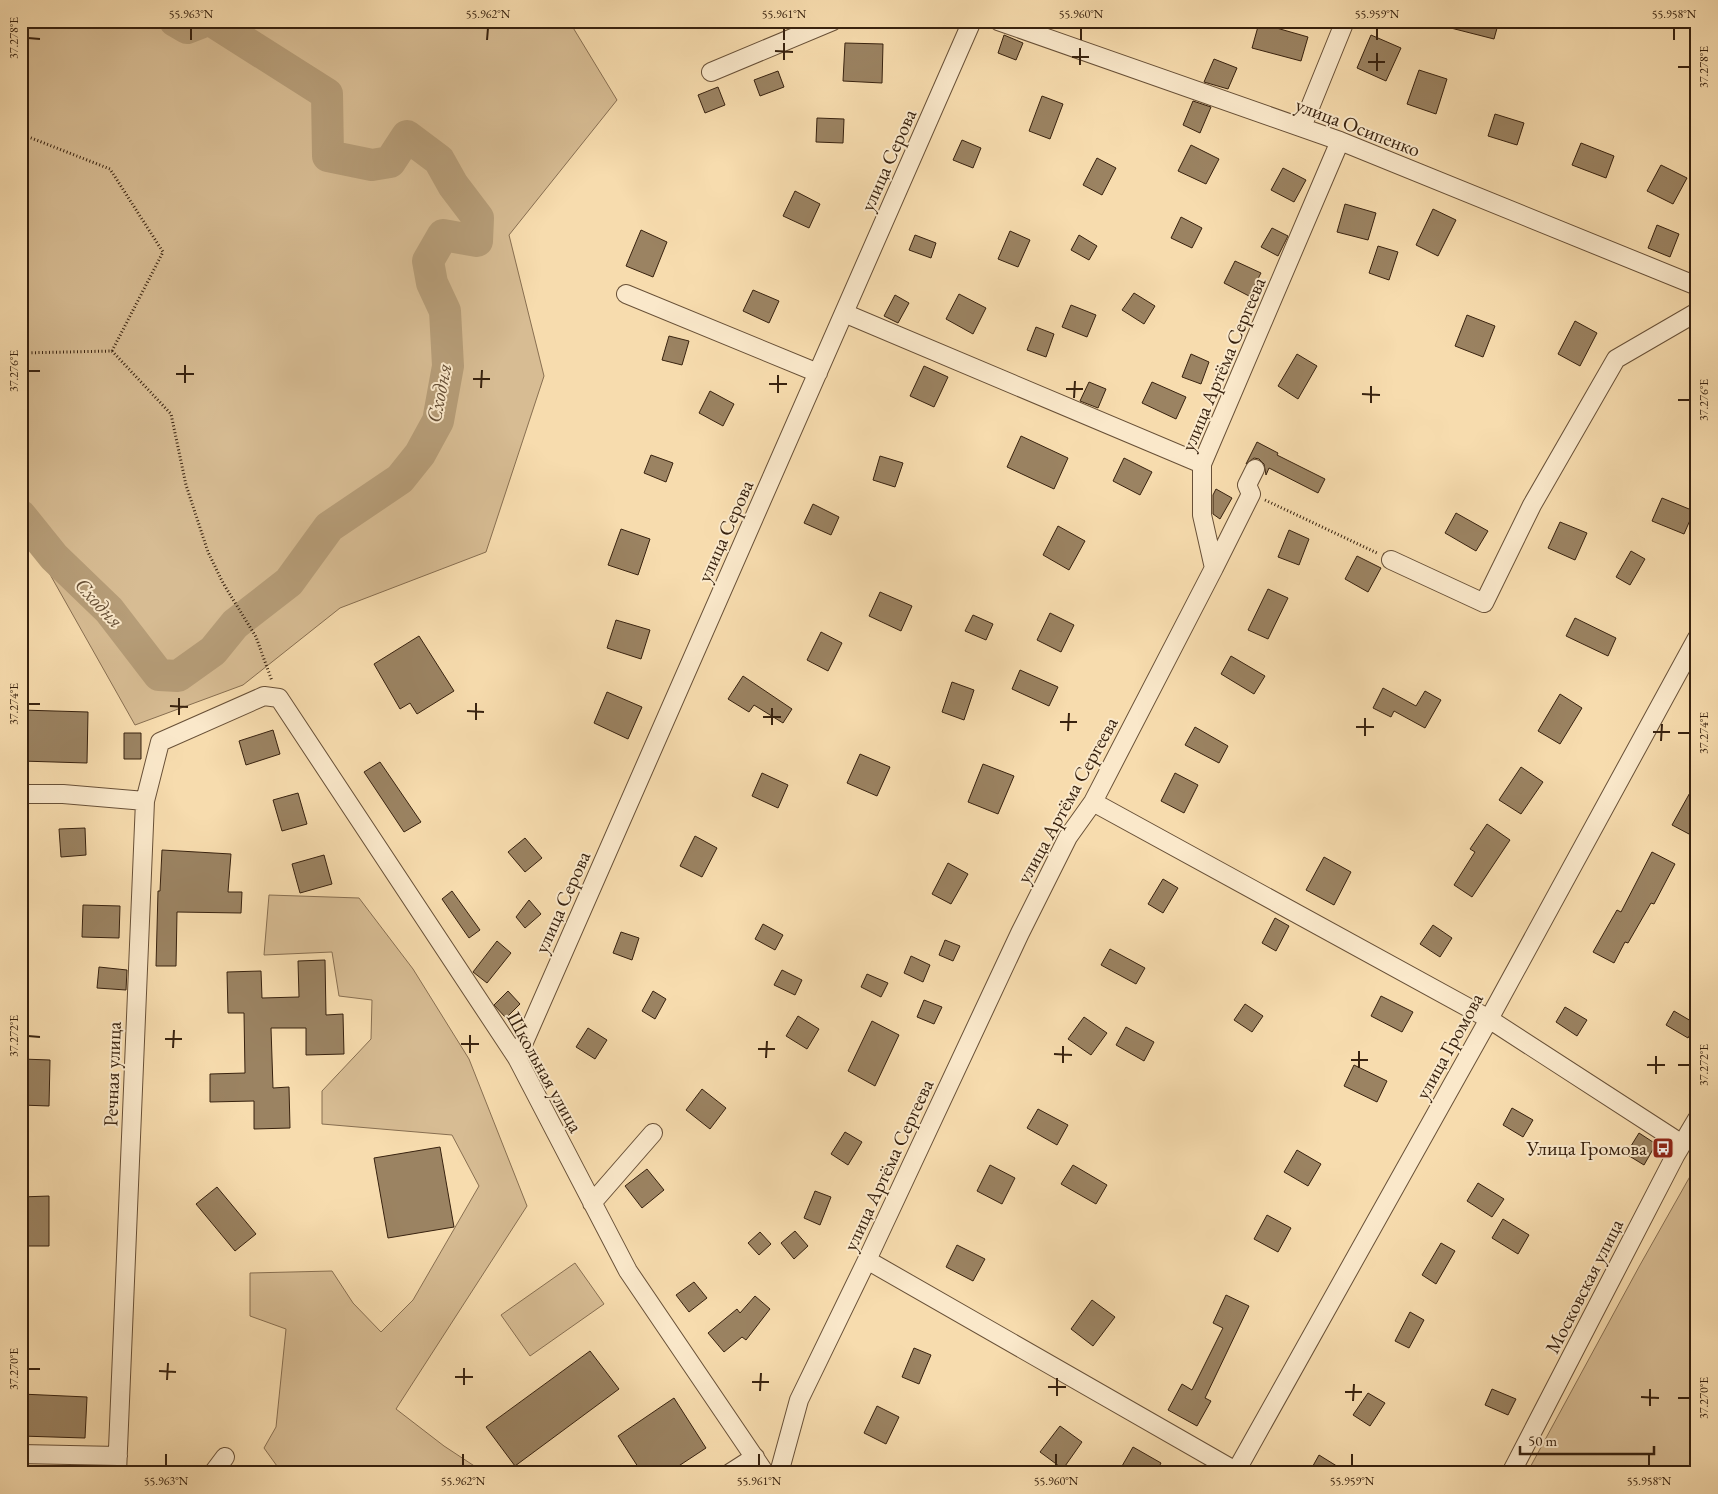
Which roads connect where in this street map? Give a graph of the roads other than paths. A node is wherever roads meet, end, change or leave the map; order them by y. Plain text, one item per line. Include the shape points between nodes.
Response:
1 (833, 21) edge
2 (972, 21) edge
3 (998, 21) edge
4 (1345, 21) edge
5 (711, 72) dead end
6 (1302, 127) junction
7 (1340, 141) junction
8 (1697, 286) edge
9 (626, 294) dead end
10 (1697, 312) edge
11 (844, 313) junction
12 (818, 372) junction
13 (1202, 464) junction
14 (1256, 469) dead end
15 (1391, 560) road end
16 (1214, 568) junction
17 (1697, 638) edge
18 (279, 698) joint
19 (21, 794) edge
20 (145, 801) junction
21 (1093, 802) junction
22 (1489, 1019) junction
23 (517, 1058) junction
24 (1697, 1119) edge
25 (652, 1133) dead end
26 (1682, 1144) junction
27 (592, 1203) junction
28 (867, 1260) junction
29 (21, 1454) edge
30 (225, 1457) dead end
31 (755, 1457) junction
32 (117, 1464) edge
33 (1237, 1472) edge
34 (213, 1473) edge
35 (730, 1473) edge
36 (765, 1473) edge
37 (779, 1473) edge
38 (1511, 1473) edge

1 - 5 street
2 - 11 street, улица Серова
3 - 6 street, улица Осипенко
4 - 6 street
6 - 7 street, улица Осипенко
7 - 8 street, улица Осипенко
7 - 13 street, улица Артёма Сергеева
9 - 12 street
10 - 15 street via 1616,359 1532,505 1484,603
11 - 12 street, улица Серова
11 - 13 street
12 - 23 street, улица Серова
13 - 16 street, улица Артёма Сергеева via 1202,515
14 - 16 street via 1247,485 1251,494
16 - 21 street, улица Артёма Сергеева
17 - 22 street, улица Громова
18 - 20 street, Речная улица via 264,696 160,742
18 - 23 street, Школьная улица
19 - 20 street
20 - 32 street, Речная улица
21 - 22 street
21 - 28 street, улица Артёма Сергеева via 1068,837 1028,916
22 - 26 street
22 - 33 street, улица Громова
23 - 27 street, Школьная улица
24 - 26 street, Московская улица
25 - 27 street
26 - 38 street, Московская улица
27 - 31 street, Школьная улица via 628,1271
28 - 33 street
28 - 37 street, улица Артёма Сергеева via 799,1400
29 - 32 street
30 - 34 street
31 - 35 street
31 - 36 street, Школьная улица

